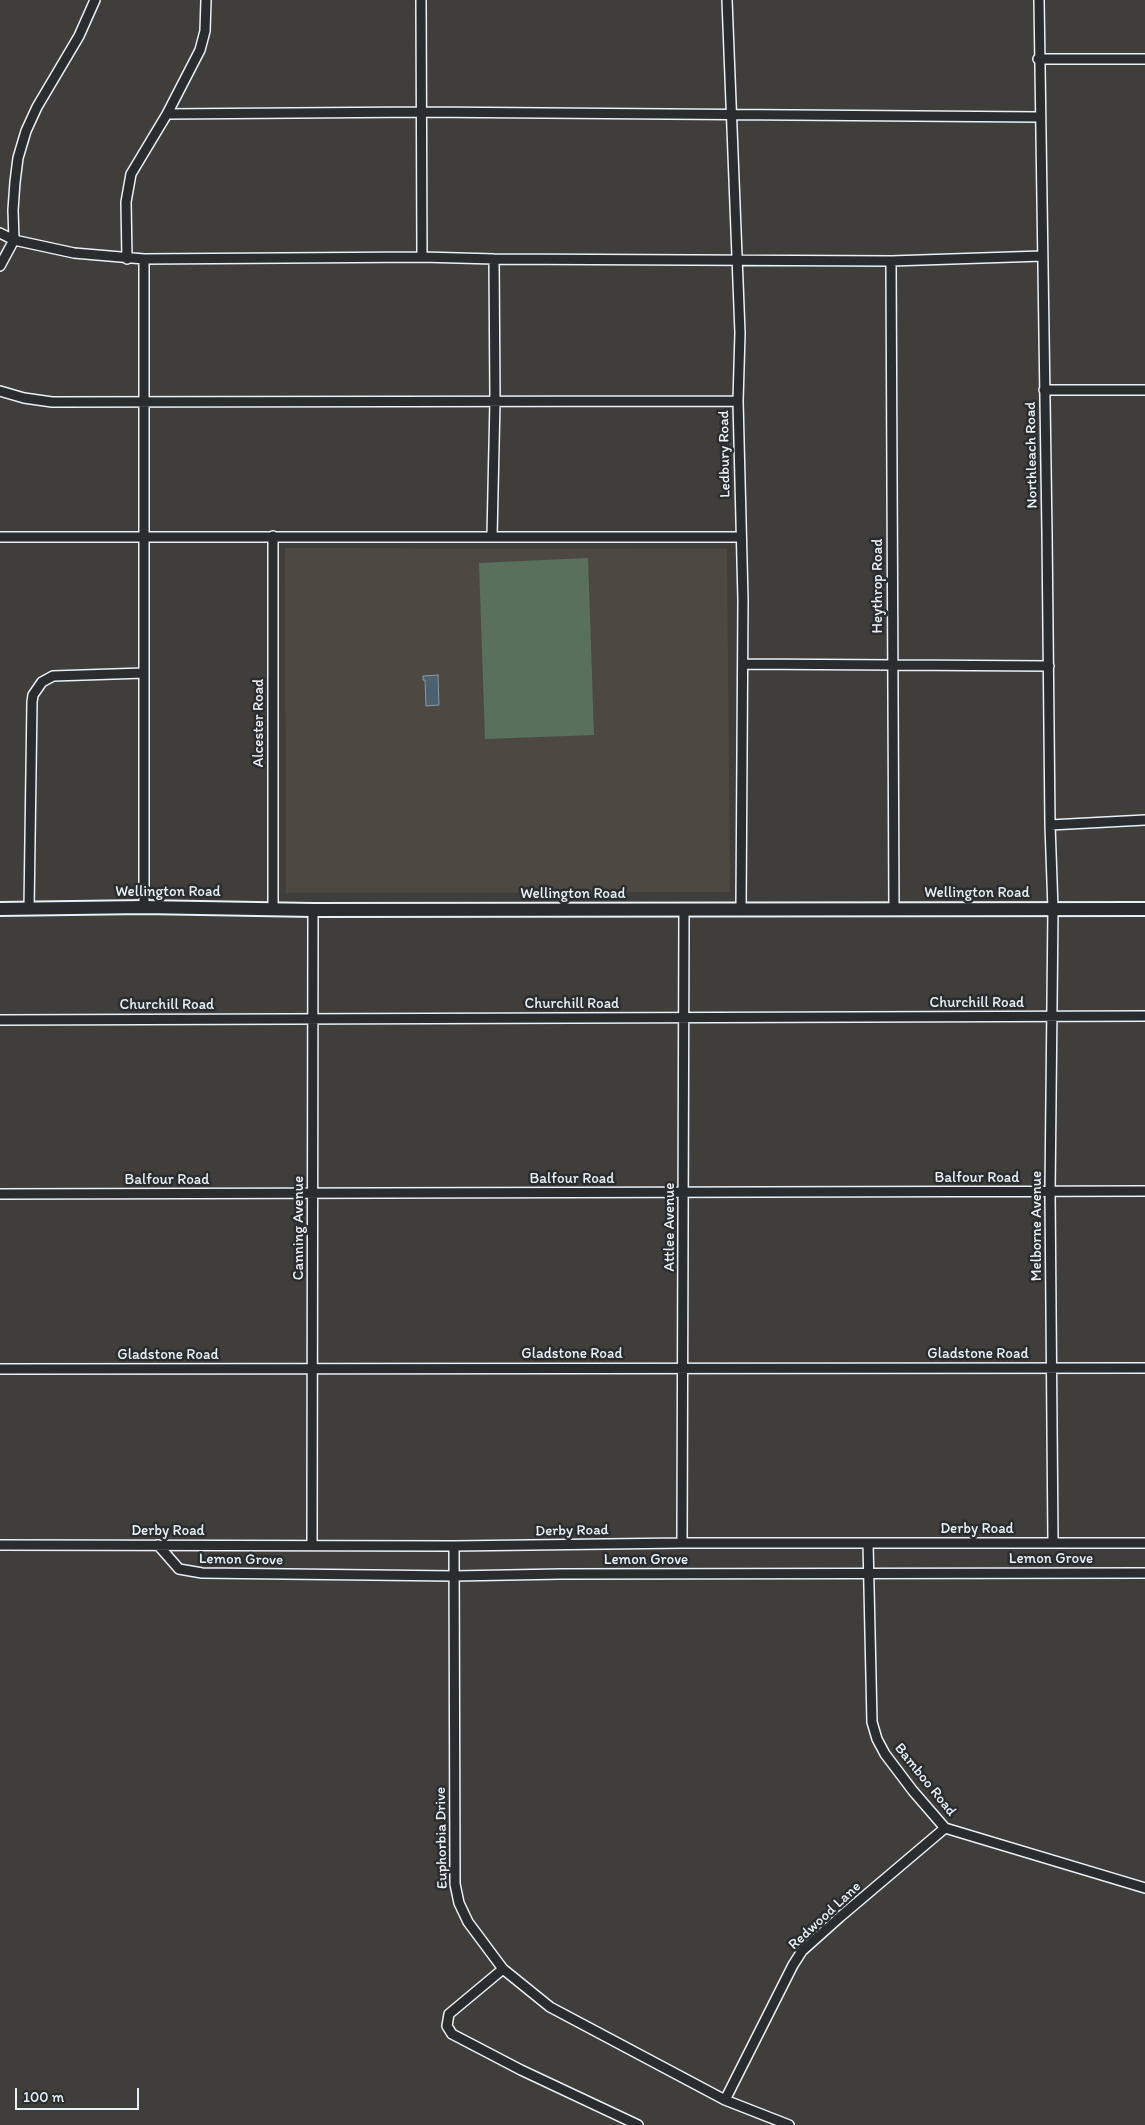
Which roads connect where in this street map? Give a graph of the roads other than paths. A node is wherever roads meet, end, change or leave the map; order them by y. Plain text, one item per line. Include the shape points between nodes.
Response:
1 (96, 0) edge
2 (206, 0) edge
3 (421, 0) edge
4 (728, 0) edge
5 (1039, 0) edge
6 (1038, 59) junction
7 (1145, 59) edge
8 (421, 112) junction
9 (167, 114) junction
10 (731, 114) junction
11 (1039, 117) junction
12 (0, 233) edge
13 (14, 240) junction
14 (1042, 256) junction
15 (422, 257) junction
16 (127, 259) junction
17 (144, 259) junction
18 (494, 259) junction
19 (738, 260) junction
20 (891, 261) junction
21 (0, 266) edge
22 (0, 390) edge
23 (1044, 390) junction
24 (1145, 390) edge
25 (495, 401) junction
26 (738, 401) junction
27 (144, 402) junction
28 (145, 536) junction
29 (273, 536) junction
30 (492, 536) junction
31 (0, 537) edge
32 (740, 537) junction
33 (743, 664) junction
34 (891, 664) junction
35 (1049, 666) junction
36 (144, 673) junction
37 (1145, 820) edge
38 (1050, 825) junction
39 (144, 907) junction
40 (741, 908) junction
41 (0, 909) edge
42 (29, 909) junction
43 (273, 909) junction
44 (1053, 909) junction
45 (1145, 909) edge
46 (314, 910) junction
47 (684, 910) junction
48 (894, 910) junction
49 (1145, 1016) edge
50 (684, 1017) junction
51 (1052, 1017) junction
52 (313, 1018) junction
53 (0, 1020) edge
54 (1145, 1190) edge
55 (685, 1192) junction
56 (1050, 1192) junction
57 (312, 1193) junction
58 (0, 1194) edge
59 (0, 1368) edge
60 (683, 1368) junction
61 (1052, 1368) junction
62 (1145, 1368) edge
63 (313, 1369) junction
64 (1053, 1542) junction
65 (1145, 1542) edge
66 (682, 1543) junction
67 (868, 1543) junction
68 (0, 1545) edge
69 (158, 1545) junction
70 (312, 1545) junction
71 (454, 1546) junction
72 (870, 1573) junction
73 (1145, 1573) edge
74 (454, 1576) junction
75 (944, 1828) junction
76 (1145, 1888) edge
77 (503, 1969) junction
78 (725, 2100) junction
79 (638, 2125) edge
80 (789, 2125) edge

1 - 13 street via 26,131 16,174
2 - 9 street via 204,40
3 - 8 street
4 - 10 street, Ledbury Road
5 - 6 street, Northleach Road
6 - 7 street
6 - 11 street, Northleach Road
8 - 9 street
8 - 10 street
8 - 15 street
9 - 16 street via 128,183
10 - 11 street
10 - 19 street, Ledbury Road
11 - 14 street, Northleach Road
12 - 13 street
13 - 16 street via 74,254
13 - 21 street
14 - 20 street
14 - 23 street, Northleach Road
15 - 17 street
15 - 18 street
16 - 17 street
17 - 27 street
18 - 19 street
18 - 25 street
19 - 20 street
19 - 26 street, Ledbury Road
20 - 34 street, Heythrop Road
22 - 27 street via 52,402
23 - 24 street
23 - 35 street, Northleach Road
25 - 26 street
25 - 27 street
25 - 30 street
26 - 32 street, Ledbury Road
27 - 28 street
28 - 29 street
28 - 31 street
28 - 36 street
29 - 30 street
29 - 43 street, Alcester Road
30 - 32 street
32 - 33 street, Ledbury Road
33 - 34 street
33 - 40 street, Ledbury Road
34 - 35 street
34 - 48 street, Heythrop Road
35 - 38 street, Northleach Road
36 - 39 street
36 - 42 street via 54,676 42,682 33,695
37 - 38 street
38 - 44 street, Northleach Road
39 - 42 main road, Wellington Road
39 - 43 main road, Wellington Road
40 - 47 main road, Wellington Road
40 - 48 main road, Wellington Road
41 - 42 main road, Wellington Road
43 - 46 main road, Wellington Road
44 - 45 main road, Wellington Road
44 - 48 main road, Wellington Road
44 - 51 street, Melborne Avenue
46 - 47 main road, Wellington Road
46 - 52 street, Canning Avenue
47 - 50 street, Attlee Avenue
49 - 51 street, Churchill Road
50 - 51 street, Churchill Road
50 - 52 street, Churchill Road
50 - 55 street, Attlee Avenue
51 - 56 street, Melborne Avenue
52 - 53 street, Churchill Road
52 - 57 street, Canning Avenue
54 - 56 street, Balfour Road
55 - 56 street, Balfour Road
55 - 57 street, Balfour Road
55 - 60 street, Attlee Avenue
56 - 61 street, Melborne Avenue
57 - 58 street, Balfour Road
57 - 63 street, Canning Avenue
59 - 63 street, Gladstone Road
60 - 61 street, Gladstone Road
60 - 63 street, Gladstone Road
60 - 66 street, Attlee Avenue
61 - 62 street, Gladstone Road
61 - 64 street, Melborne Avenue
63 - 70 street, Canning Avenue
64 - 65 street, Derby Road
64 - 67 street, Derby Road
66 - 67 street, Derby Road
66 - 71 street, Derby Road
67 - 72 street, Bamboo Road
68 - 69 street, Derby Road
69 - 70 street, Derby Road
69 - 74 street, Lemon Grove via 179,1569 202,1573
70 - 71 street, Derby Road
71 - 74 street, Euphorbia Drive
72 - 73 street, Lemon Grove
72 - 74 street, Lemon Grove
72 - 75 street, Bamboo Road via 873,1730 885,1754
74 - 77 street, Euphorbia Drive via 455,1884 468,1922
75 - 76 street, Bamboo Road
75 - 78 street, Redwood Lane via 802,1952
77 - 78 street, Euphorbia Drive via 550,2007
77 - 79 street via 450,2014 447,2026 452,2034
78 - 80 street, Euphorbia Drive

